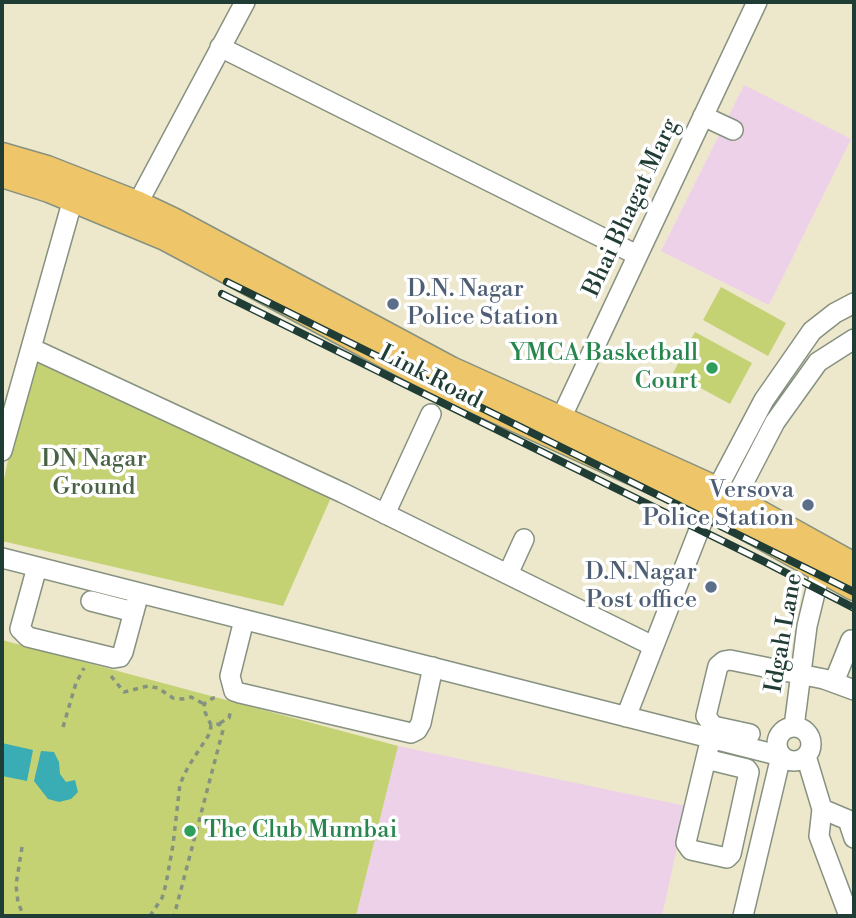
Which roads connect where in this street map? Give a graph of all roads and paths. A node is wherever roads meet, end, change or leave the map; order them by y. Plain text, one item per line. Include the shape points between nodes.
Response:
1 (244, 2) edge
2 (757, 2) edge
3 (220, 47) junction
4 (703, 116) junction
5 (733, 130) dead end
6 (3, 164) edge
7 (73, 199) junction
8 (134, 212) junction
9 (637, 255) junction
10 (854, 303) edge
11 (854, 339) edge
12 (31, 348) junction
13 (430, 414) dead end
14 (556, 427) junction
15 (2, 451) edge
16 (720, 498) junction
17 (385, 514) junction
18 (524, 539) dead end
19 (2, 558) edge
20 (824, 559) junction
21 (854, 565) edge
22 (37, 567) junction
23 (508, 574) junction
24 (854, 588) edge
25 (129, 600) junction
26 (91, 601) dead end
27 (244, 620) junction
28 (851, 640) dead end
29 (653, 646) junction
30 (89, 664) dead end
31 (433, 667) junction
32 (108, 671) dead end
33 (801, 675) junction
34 (834, 681) junction
35 (854, 690) edge
36 (204, 704) junction
37 (626, 717) junction
38 (219, 724) junction
39 (211, 725) junction
40 (63, 727) dead end
41 (794, 727) junction
42 (750, 734) dead end
43 (711, 738) junction
44 (781, 755) junction
45 (806, 756) junction
46 (706, 759) junction
47 (822, 809) junction
48 (854, 838) edge
49 (22, 847) dead end
50 (24, 916) edge
51 (150, 916) edge
52 (174, 916) edge
53 (743, 916) edge
54 (849, 916) edge

1 - 3 street
2 - 4 street, Bhai Bhagat Marg
3 - 8 street
3 - 9 street
4 - 5 street
4 - 9 street, Bhai Bhagat Marg
6 - 7 main road
6 - 8 main road via 47,168
7 - 8 main road
7 - 12 street
8 - 14 main road via 173,220
9 - 14 street, Bhai Bhagat Marg
10 - 16 street via 812,331 764,400
11 - 16 street via 818,362
12 - 15 street
12 - 17 street
13 - 17 street
14 - 16 main road
16 - 20 main road
16 - 29 street
17 - 23 street
18 - 23 street
19 - 22 street
20 - 21 main road
20 - 24 main road
20 - 33 street, Idgah Lane via 807,626
22 - 25 street
22 - 25 street via 20,629 28,637 120,657
23 - 29 street
25 - 26 street
25 - 27 street
27 - 31 street
27 - 31 street via 230,676 234,691 240,693 411,733 421,723
28 - 34 street
29 - 37 street
30 - 40 path via 81,670
31 - 37 street
32 - 36 path via 124,692 148,686 173,698 191,697
33 - 34 street
33 - 41 street, Idgah Lane
33 - 42 street via 730,660 718,666 706,716 713,726
34 - 35 street
36 - 38 path via 213,698 227,699 229,718
36 - 39 path
37 - 43 street
38 - 39 path
38 - 52 path via 223,730
39 - 51 path via 180,784 166,884
41 - 44 street via 784,730 777,740
41 - 45 street via 805,731 811,741
43 - 44 street
43 - 46 street
44 - 45 street via 796,761
44 - 53 street
45 - 47 street
46 - 46 street via 686,843 691,850 727,858 749,772
47 - 48 street via 848,820
47 - 54 street via 819,835
49 - 50 path via 16,885

